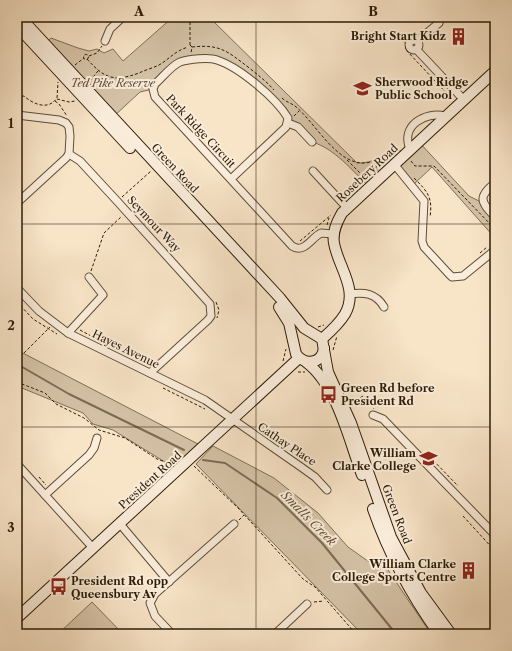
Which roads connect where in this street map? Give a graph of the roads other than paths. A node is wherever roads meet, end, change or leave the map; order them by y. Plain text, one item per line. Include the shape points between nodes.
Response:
1 (20, 17) edge
2 (123, 17) edge
3 (441, 17) edge
4 (17, 26) edge
5 (104, 41) road end
6 (495, 71) edge
7 (463, 99) junction
8 (17, 115) edge
9 (445, 116) junction
10 (288, 124) junction
11 (312, 142) dead end
12 (68, 154) junction
13 (408, 154) junction
14 (397, 167) junction
15 (313, 171) dead end
16 (231, 179) junction
17 (495, 183) edge
18 (17, 203) edge
19 (346, 208) junction
20 (495, 217) edge
21 (330, 234) junction
22 (492, 248) edge
23 (89, 277) road end
24 (17, 288) edge
25 (350, 294) junction
26 (384, 307) dead end
27 (68, 333) junction
28 (322, 340) junction
29 (291, 347) junction
30 (303, 360) junction
31 (150, 373) junction
32 (373, 414) road end
33 (233, 420) junction
34 (97, 438) dead end
35 (17, 464) edge
36 (327, 490) dead end
37 (45, 495) junction
38 (120, 524) junction
39 (234, 524) dead end
40 (495, 535) edge
41 (93, 548) junction
42 (169, 582) junction
43 (307, 604) road end
44 (17, 618) edge
45 (172, 634) edge
46 (276, 634) edge
47 (439, 634) edge
48 (451, 634) edge

1 - 28 main road, Green Road via 280,298 300,323
2 - 5 street via 110,29
3 - 7 street via 439,23 417,41 413,40 409,44 410,49 416,49
4 - 29 main road, Green Road via 283,313 293,335
6 - 7 main road, Rosebery Road
7 - 9 main road, Rosebery Road
8 - 12 street via 66,123 70,130
9 - 13 main road, Rosebery Road
9 - 13 street via 430,115 416,122 408,136
10 - 11 street via 298,127
10 - 16 street, Park Ridge Circuit
10 - 16 street, Park Ridge Circuit via 287,115 268,94 240,72 215,59 181,62 155,84 155,97
12 - 18 street
12 - 31 street, Seymour Way via 80,161 210,304 211,316 208,320
13 - 14 main road, Rosebery Road
14 - 19 main road, Rosebery Road
14 - 22 street via 424,201 425,216 421,235 424,247 448,274 452,277 463,276
15 - 19 street
16 - 21 street, Park Ridge Circuit via 295,248 304,248 318,235
17 - 20 street via 484,192 482,199
19 - 21 main road, Rosebery Road
21 - 25 main road
23 - 27 street via 103,295
24 - 27 street, Hayes Avenue via 39,311
25 - 26 street via 367,293 378,299
25 - 28 main road via 346,313
27 - 31 street, Hayes Avenue
28 - 29 main road via 303,335
28 - 30 main road via 322,356 318,360
28 - 48 main road, Green Road via 328,372 351,423 391,537 421,593
29 - 30 main road
30 - 33 main road, President Road
30 - 47 main road, Green Road via 326,384 344,425 390,552 414,598
31 - 33 street, Hayes Avenue via 205,400
32 - 40 street via 383,419
33 - 36 street, Cathay Place via 311,474
33 - 38 main road, President Road
34 - 37 street via 89,455
35 - 37 street
37 - 41 street
38 - 41 main road, President Road
38 - 42 street
39 - 42 street
41 - 44 main road, President Road
42 - 45 street via 155,594 150,603 155,616
43 - 46 street

